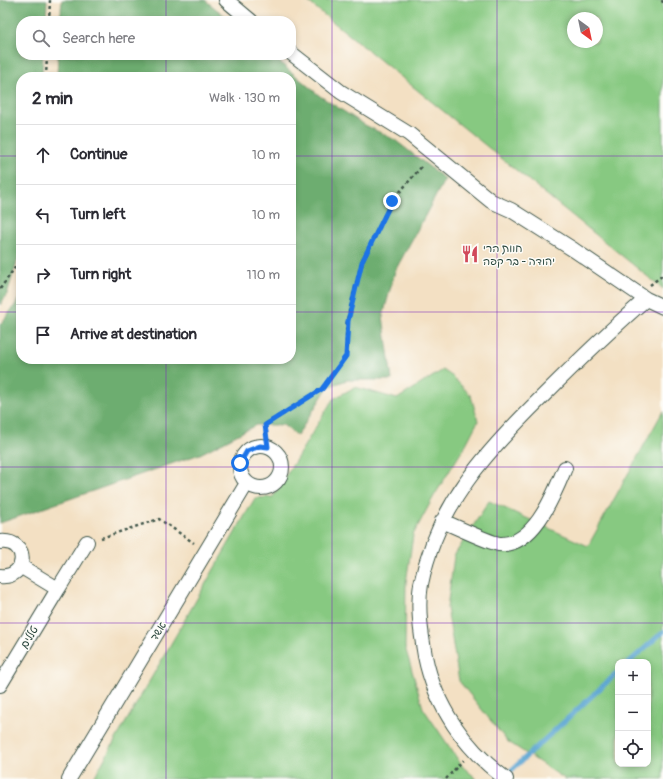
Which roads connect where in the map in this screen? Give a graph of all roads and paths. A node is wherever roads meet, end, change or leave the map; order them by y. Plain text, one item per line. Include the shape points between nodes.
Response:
1 (50, 0) edge
2 (226, 0) edge
3 (662, 0) edge
4 (663, 3) edge
5 (49, 16) edge
6 (245, 16) edge
7 (296, 57) edge
8 (47, 60) edge
9 (46, 72) edge
10 (433, 154) junction
11 (16, 266) edge
12 (0, 289) edge
13 (646, 299) junction
14 (663, 307) edge
15 (268, 447) junction
16 (565, 468) dead end
17 (247, 483) junction
18 (442, 521) junction
19 (0, 542) edge
20 (87, 542) joint
21 (206, 551) junction
22 (20, 566) junction
23 (0, 576) edge
24 (58, 589) junction
25 (0, 685) edge
26 (472, 750) junction
27 (69, 779) edge
28 (446, 779) edge
29 (506, 779) edge

1 - 5 path
2 - 6 street
3 - 4 path
7 - 10 street via 341,92 408,134
8 - 9 path
10 - 13 street via 491,201 511,210
10 - 15 path via 392,201 362,262 348,321 346,356 322,389 265,425
11 - 12 path
13 - 14 street
13 - 18 street via 602,338 481,461
15 - 17 street via 253,448 242,457 240,471
15 - 17 street via 281,463 280,475 271,485 265,487
16 - 18 street via 548,507 526,535 513,543 498,544
17 - 21 street, אשד
18 - 26 street via 434,538 421,585 420,629 429,674 441,703 463,740
19 - 22 street via 11,542 20,550
20 - 21 path via 159,519
20 - 24 street, טללים
21 - 27 street, אשד
22 - 23 street via 12,575
22 - 24 street
24 - 25 street, טללים
26 - 28 path
26 - 29 street

